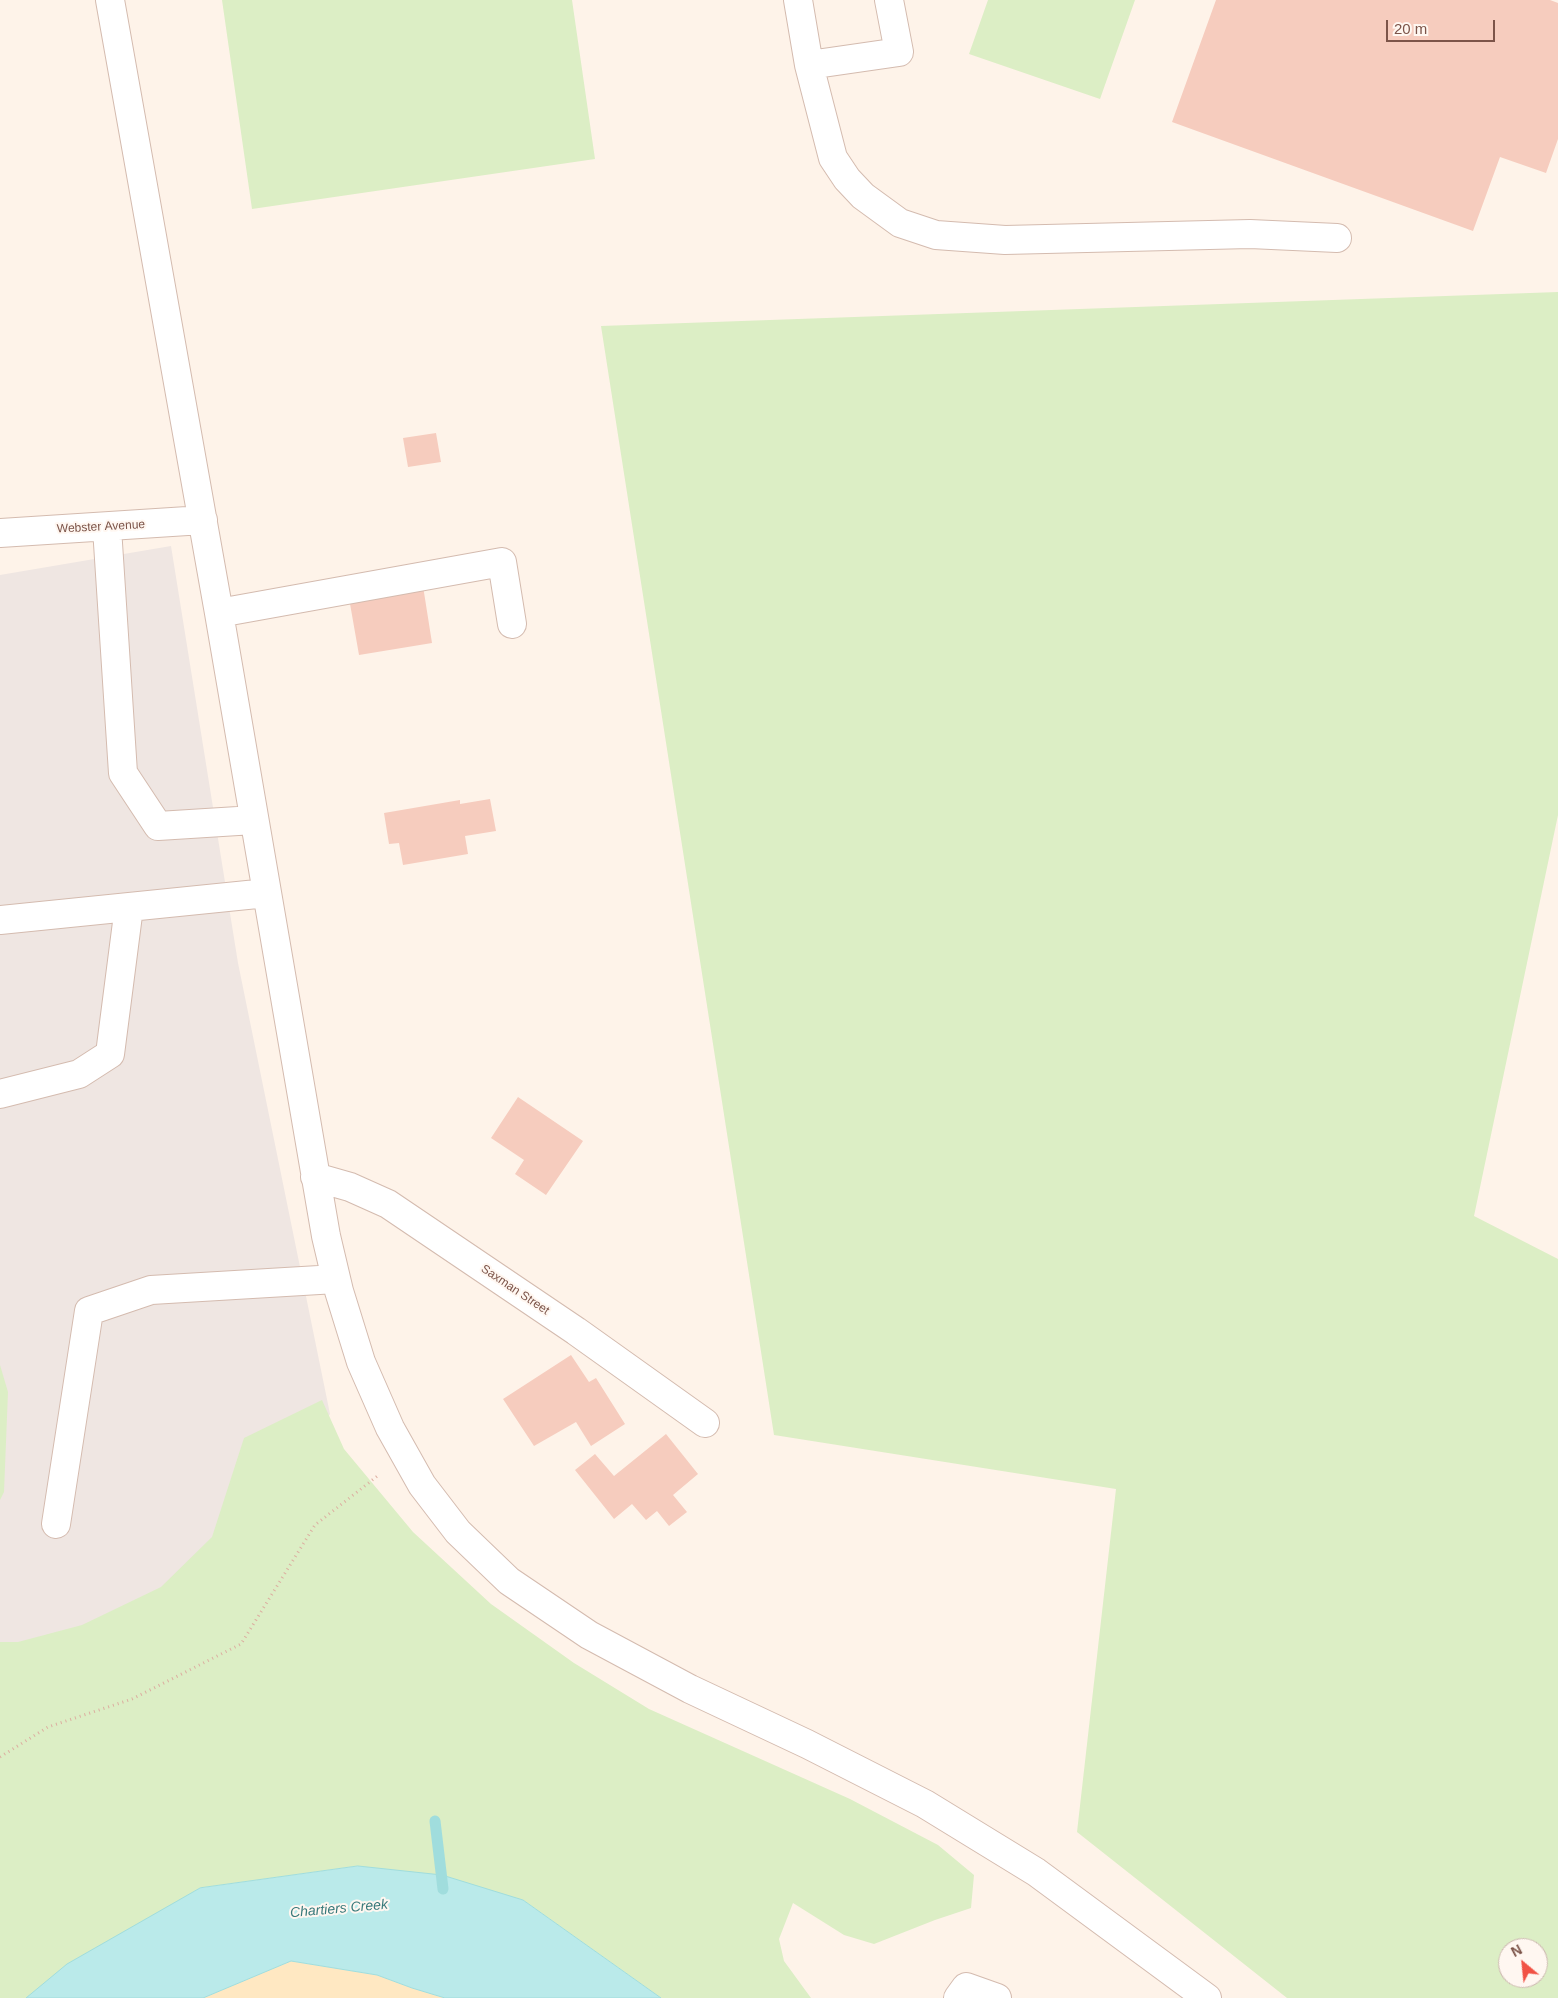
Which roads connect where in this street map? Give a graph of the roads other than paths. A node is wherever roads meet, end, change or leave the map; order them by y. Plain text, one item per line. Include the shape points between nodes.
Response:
1 (110, 0) edge
2 (798, 0) edge
3 (889, 0) edge
4 (809, 65) junction
5 (1337, 238) dead end
6 (202, 520) junction
7 (107, 528) junction
8 (0, 533) edge
9 (219, 613) junction
10 (512, 624) dead end
11 (254, 820) junction
12 (267, 893) junction
13 (129, 907) junction
14 (0, 920) edge
15 (0, 1094) edge
16 (315, 1177) junction
17 (336, 1279) junction
18 (705, 1423) dead end
19 (56, 1524) dead end
20 (958, 1998) edge
21 (997, 1998) edge
22 (1207, 1998) edge

1 - 6 street
2 - 4 street
3 - 4 street via 899,52
4 - 5 street via 829,145 847,179 863,196 900,223 936,236 1005,240 1250,234
6 - 7 street, Webster Avenue
6 - 9 street
7 - 8 street, Webster Avenue
7 - 11 street via 123,773 158,826
9 - 10 street via 502,562
9 - 11 street
11 - 12 street
12 - 13 street
12 - 16 street
13 - 14 street
13 - 15 street via 110,1054 79,1074
16 - 17 street
16 - 18 street, Saxman Street via 350,1187 388,1204
17 - 19 street via 151,1290 88,1311
17 - 22 street via 361,1362 390,1428 422,1485 458,1532 509,1581 589,1636 924,1804 1036,1872
20 - 21 street via 966,1987

